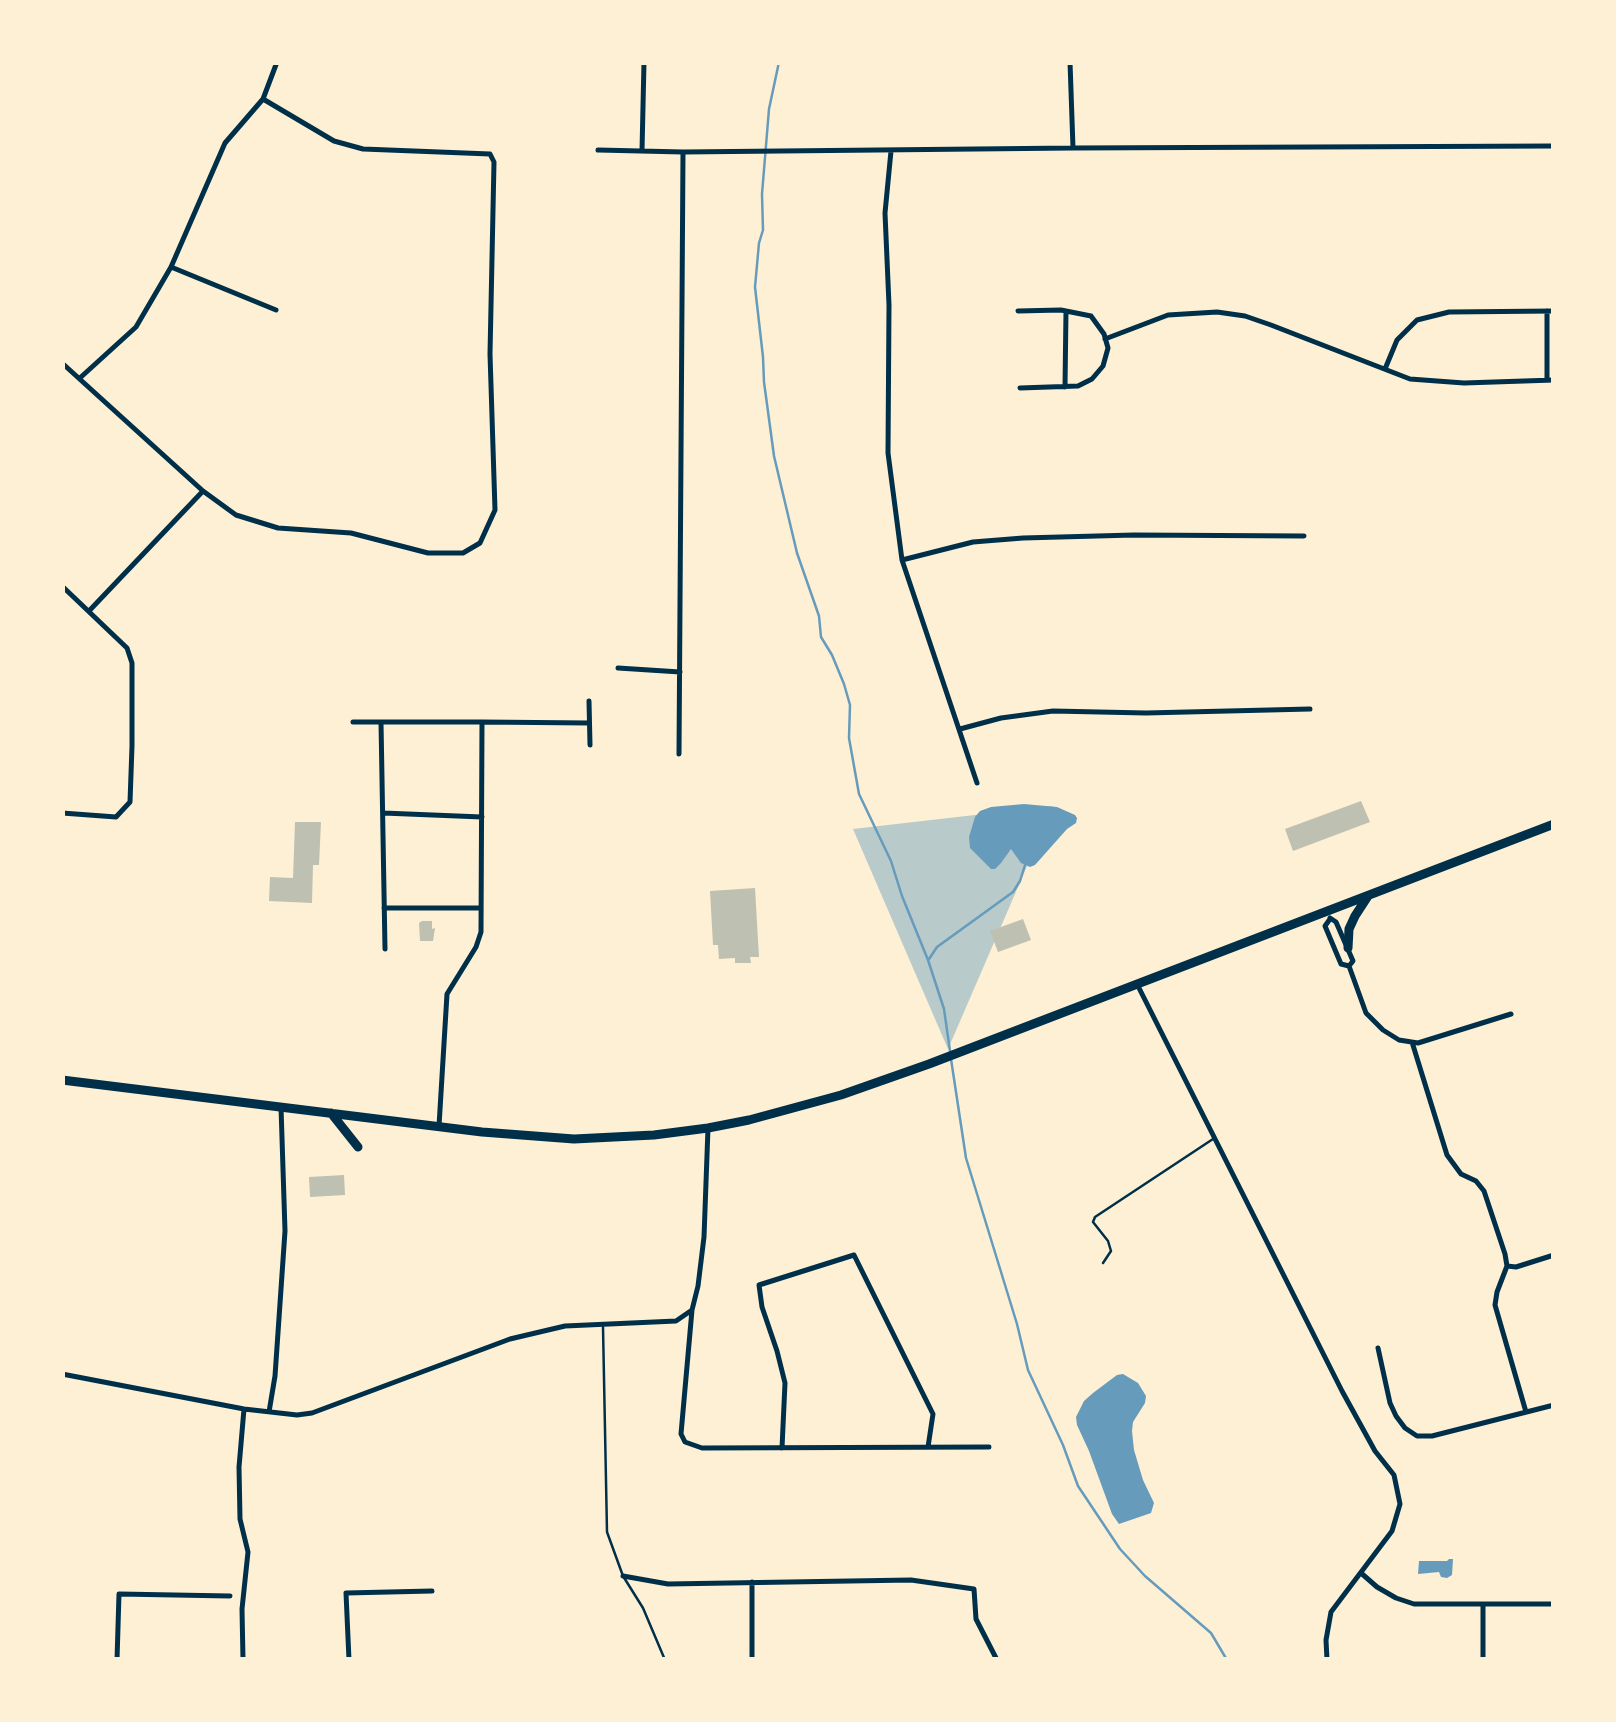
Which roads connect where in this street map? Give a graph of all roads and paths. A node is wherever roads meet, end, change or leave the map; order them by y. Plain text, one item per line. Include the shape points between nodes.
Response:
1 (277, 62) edge
2 (644, 62) edge
3 (1070, 62) edge
4 (263, 100) junction
5 (1554, 146) edge
6 (1073, 148) junction
7 (598, 150) dead end
8 (642, 151) junction
9 (891, 151) junction
10 (683, 152) junction
11 (172, 267) junction
12 (276, 310) dead end
13 (1066, 310) junction
14 (1018, 311) dead end
15 (1550, 311) edge
16 (1106, 339) junction
17 (62, 363) edge
18 (1386, 369) junction
19 (80, 377) junction
20 (1550, 380) edge
21 (1065, 387) junction
22 (1020, 388) dead end
23 (203, 491) junction
24 (1304, 536) dead end
25 (902, 560) junction
26 (62, 586) edge
27 (89, 611) junction
28 (618, 668) dead end
29 (680, 672) junction
30 (590, 701) dead end
31 (1310, 708) dead end
32 (353, 722) dead end
33 (381, 722) junction
34 (482, 722) junction
35 (589, 723) junction
36 (960, 729) junction
37 (590, 745) dead end
38 (679, 754) dead end
39 (977, 783) dead end
40 (62, 813) edge
41 (383, 814) junction
42 (482, 817) junction
43 (1554, 824) edge
44 (1368, 895) junction
45 (384, 908) junction
46 (481, 908) junction
47 (1328, 915) junction
48 (1348, 948) junction
49 (384, 949) dead end
50 (1348, 966) junction
51 (1137, 984) junction
52 (1511, 1014) dead end
53 (1412, 1042) junction
54 (62, 1080) edge
55 (282, 1107) junction
56 (331, 1113) junction
57 (438, 1126) junction
58 (708, 1128) junction
59 (1214, 1138) junction
60 (358, 1147) dead end
61 (1554, 1255) edge
62 (1102, 1263) dead end
63 (1506, 1266) junction
64 (692, 1310) junction
65 (604, 1326) junction
66 (1378, 1348) dead end
67 (62, 1374) edge
68 (1554, 1405) edge
69 (244, 1409) junction
70 (269, 1412) junction
71 (1526, 1412) junction
72 (928, 1447) junction
73 (989, 1447) dead end
74 (782, 1448) junction
75 (1361, 1573) junction
76 (623, 1576) junction
77 (752, 1582) junction
78 (432, 1590) dead end
79 (230, 1596) dead end
80 (1483, 1604) junction
81 (1554, 1604) edge
82 (116, 1660) edge
83 (243, 1660) edge
84 (349, 1660) edge
85 (666, 1660) edge
86 (752, 1660) edge
87 (997, 1660) edge
88 (1328, 1660) edge
89 (1483, 1660) edge

1 - 4 street
2 - 8 street
3 - 6 street
4 - 11 street via 225,143
4 - 23 street via 363,149 490,154 495,510 480,543 463,553 428,553 352,533 278,528 236,514
5 - 6 street
6 - 9 street
7 - 8 street
8 - 10 street
9 - 10 street
9 - 25 street via 885,214 888,453
10 - 29 street
11 - 12 street
11 - 19 street via 136,326
13 - 14 street
13 - 16 street via 1091,316
13 - 21 street
15 - 18 street via 1449,312 1417,320 1397,340
15 - 20 street
16 - 18 street via 1168,316 1217,312 1245,316
16 - 21 street via 1103,366 1092,379
17 - 19 street
18 - 20 street via 1410,379 1464,383
19 - 23 street
21 - 22 street
23 - 27 street
24 - 25 street via 1023,538 973,542
25 - 36 street
26 - 27 street
27 - 40 street via 127,648 132,663 130,802 116,816
28 - 29 street
29 - 38 street
30 - 35 street
31 - 36 street via 1052,711
32 - 33 street
33 - 34 street
33 - 41 street
34 - 35 street
34 - 42 street
35 - 37 street
36 - 39 street
41 - 42 street
41 - 45 street
42 - 46 street
43 - 44 main road
44 - 47 main road
44 - 48 main road via 1354,916
45 - 46 street
45 - 49 street
46 - 57 street via 476,947 447,994
47 - 48 street
47 - 50 street via 1325,926 1341,964
47 - 51 main road
48 - 50 street
50 - 53 street via 1366,1013 1383,1030
51 - 58 main road via 840,1095
51 - 59 street
52 - 53 street
53 - 63 street via 1448,1155 1484,1191
54 - 55 main road
55 - 56 main road
55 - 70 street via 285,1230
56 - 57 main road
56 - 60 main road
57 - 58 main road via 574,1139
58 - 64 street via 704,1236
59 - 62 lane via 1095,1216 1111,1251
59 - 75 street via 1342,1392 1394,1476 1400,1504 1392,1531
61 - 63 street
63 - 71 street via 1496,1306
64 - 65 street via 676,1321
64 - 74 street via 685,1442
65 - 70 street via 565,1326 510,1339 312,1413
65 - 76 lane via 607,1532
66 - 71 street via 1390,1403 1417,1436
67 - 69 street
68 - 71 street
69 - 70 street
69 - 83 street
72 - 73 street
72 - 74 street
72 - 74 street via 933,1414 854,1255 759,1285 785,1382
75 - 80 street via 1414,1604
75 - 88 street via 1331,1612
76 - 77 street via 668,1584
76 - 85 lane
77 - 86 street
77 - 87 street via 911,1580 974,1588 976,1619
78 - 84 street via 346,1593
79 - 82 street via 119,1594
80 - 81 street
80 - 89 street

